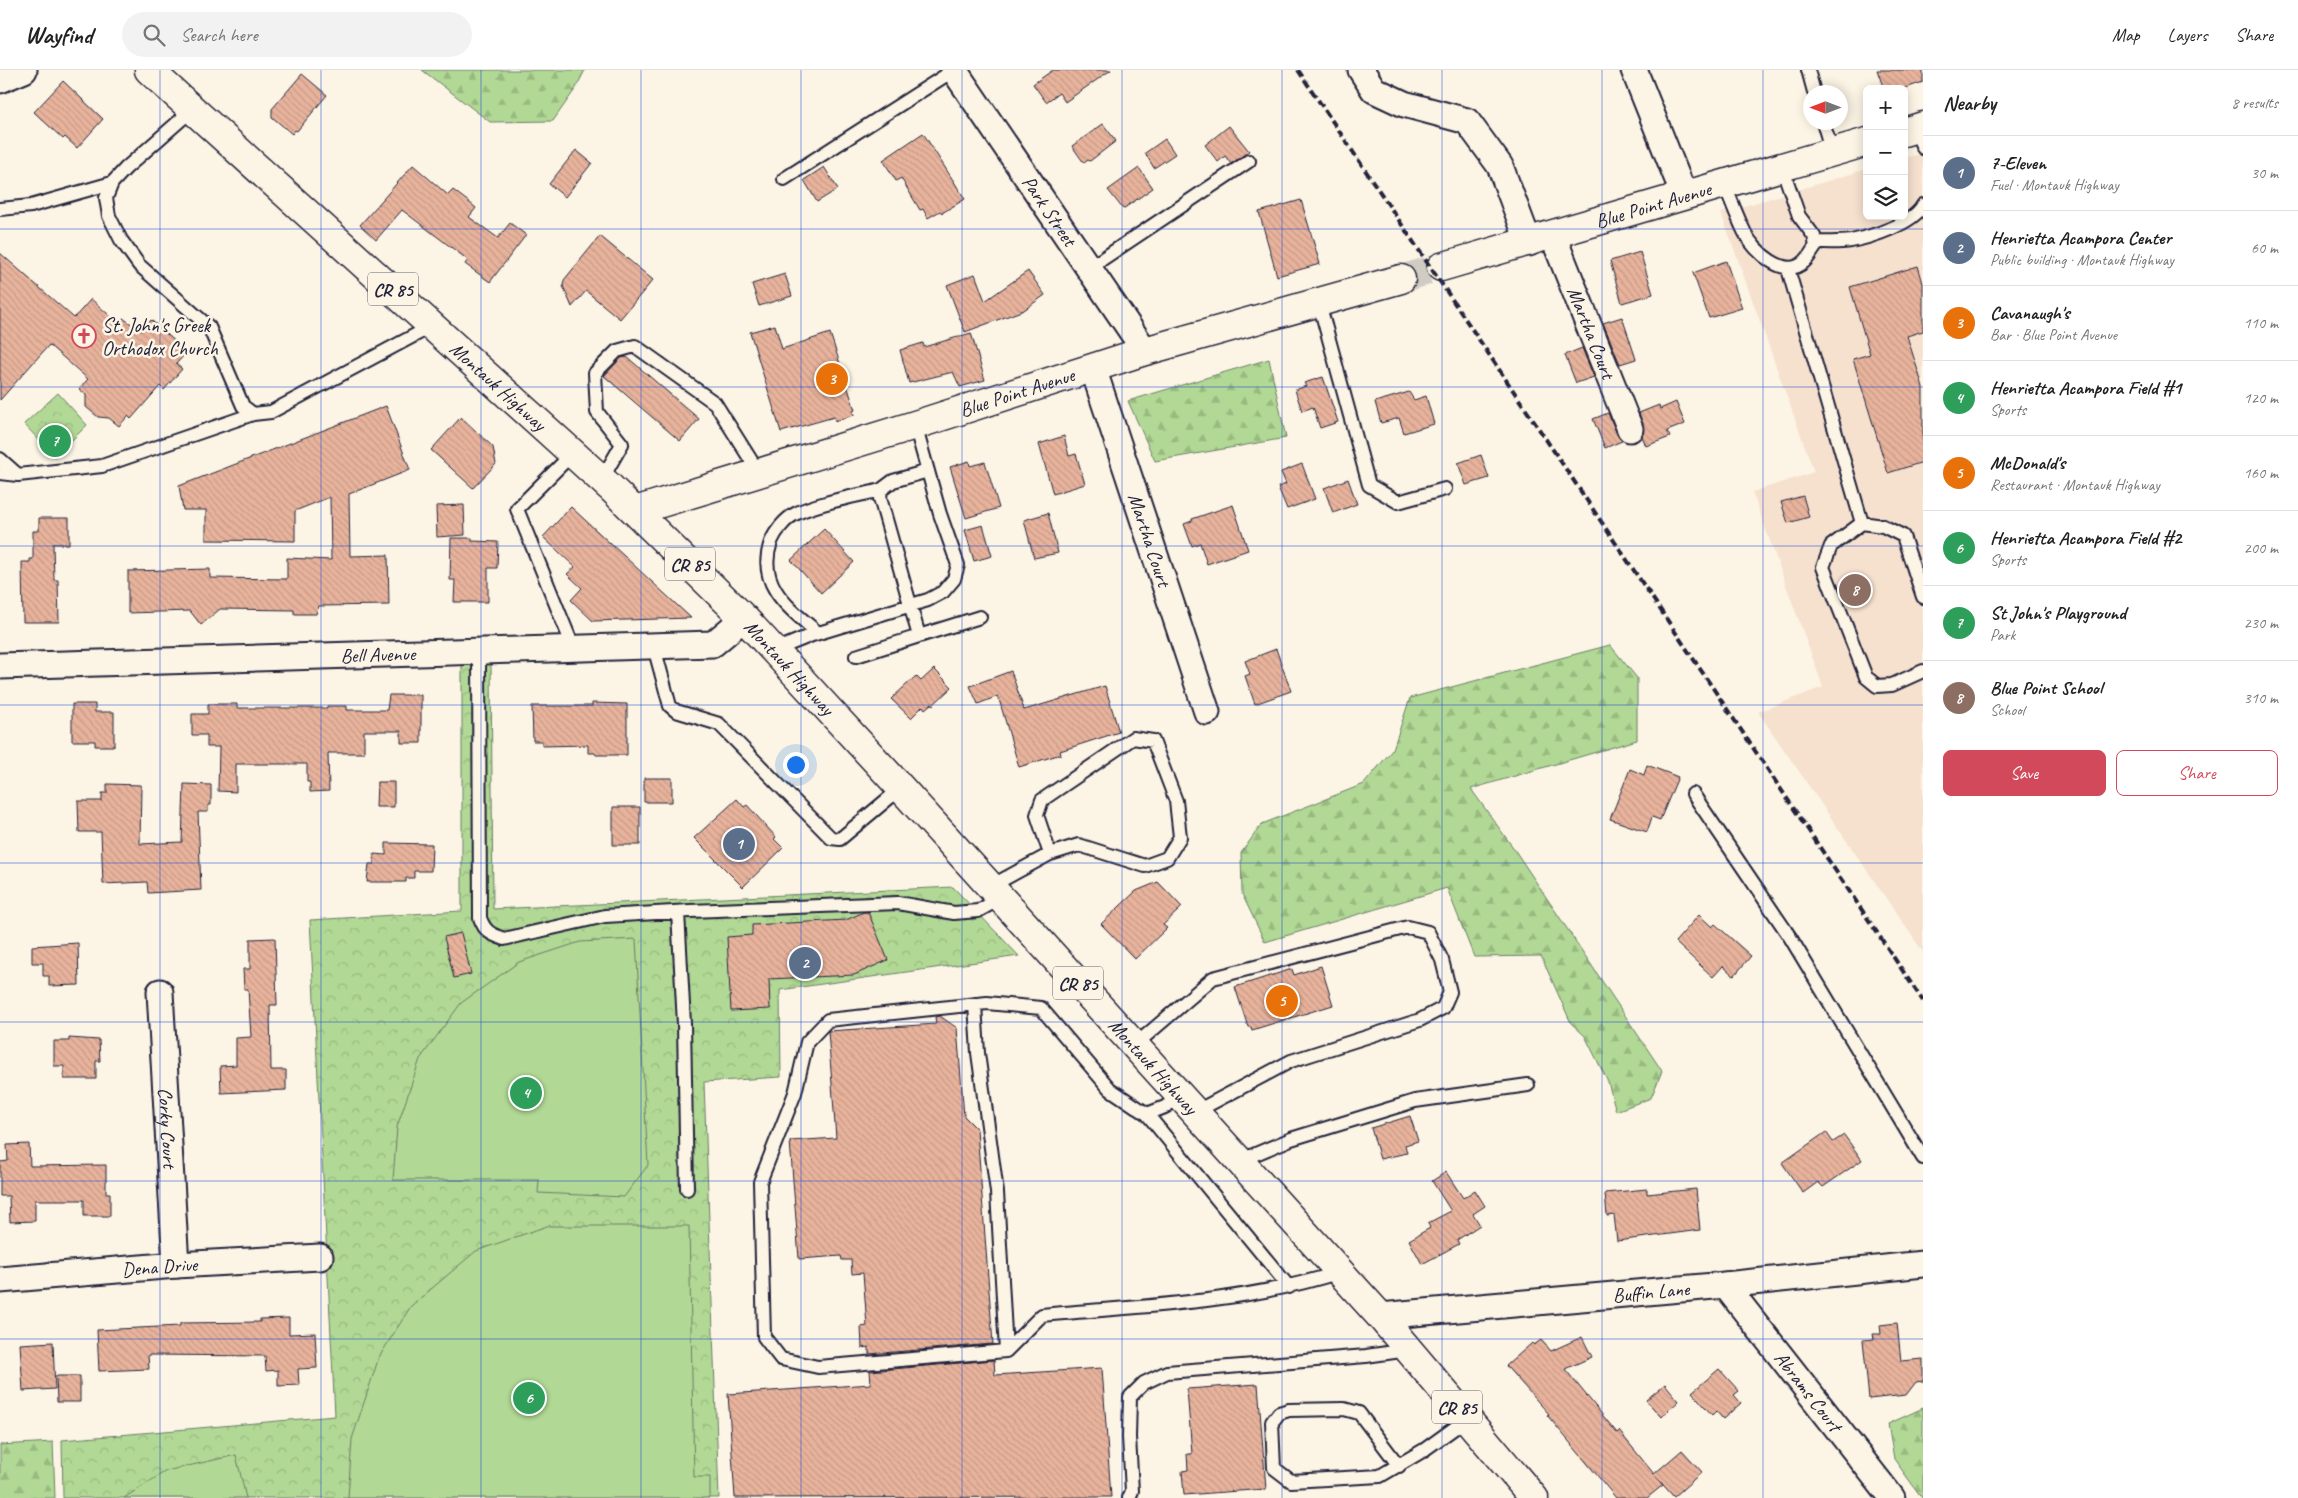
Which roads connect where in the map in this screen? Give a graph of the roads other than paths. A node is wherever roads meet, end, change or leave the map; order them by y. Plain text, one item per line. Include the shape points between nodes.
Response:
1 (24, 70) edge
2 (149, 70) edge
3 (954, 70) edge
4 (1361, 70) edge
5 (1634, 70) edge
6 (1808, 70) edge
7 (0, 80) edge
8 (1812, 85) edge
9 (193, 109) junction
10 (1825, 130) edge
11 (1863, 143) edge
12 (1832, 152) junction
13 (1249, 161) dead end
14 (1782, 167) junction
15 (784, 179) dead end
16 (112, 183) junction
17 (1724, 183) junction
18 (1684, 195) junction
19 (1923, 205) edge
20 (0, 209) edge
21 (1541, 239) junction
22 (1815, 242) junction
23 (1441, 267) tunnel mouth
24 (1089, 268) junction
25 (1788, 269) junction
26 (1401, 280) tunnel mouth
27 (1319, 303) junction
28 (434, 326) junction
29 (1145, 351) junction
30 (1093, 368) junction
31 (253, 414) junction
32 (915, 425) junction
33 (1630, 429) dead end
34 (573, 453) junction
35 (0, 459) edge
36 (928, 471) junction
37 (0, 473) edge
38 (759, 473) junction
39 (18, 475) junction
40 (602, 479) junction
41 (1445, 489) dead end
42 (881, 490) junction
43 (635, 511) junction
44 (1862, 523) junction
45 (1923, 597) edge
46 (910, 606) junction
47 (980, 617) dead end
48 (744, 618) junction
49 (818, 633) junction
50 (919, 636) junction
51 (654, 647) junction
52 (574, 650) junction
53 (775, 650) junction
54 (479, 652) junction
55 (856, 656) dead end
56 (0, 666) edge
57 (1923, 671) edge
58 (1207, 712) dead end
59 (902, 788) junction
60 (1693, 794) dead end
61 (1050, 854) junction
62 (996, 892) junction
63 (678, 912) junction
64 (160, 992) dead end
65 (976, 1004) junction
66 (1135, 1045) junction
67 (1528, 1086) dead end
68 (1188, 1104) junction
69 (1146, 1114) junction
70 (1923, 1158) edge
71 (1239, 1161) junction
72 (687, 1189) dead end
73 (320, 1257) dead end
74 (1923, 1264) edge
75 (176, 1265) junction
76 (1340, 1272) junction
77 (0, 1280) edge
78 (1725, 1285) junction
79 (1289, 1287) junction
80 (1380, 1316) junction
81 (1408, 1350) junction
82 (1006, 1352) junction
83 (1467, 1419) junction
84 (1399, 1466) junction
85 (1129, 1498) edge
86 (1534, 1498) edge
87 (1892, 1498) edge

1 - 7 street
2 - 9 main road, Montauk Highway / CR 85
3 - 15 lane
3 - 24 street, Park Street
4 - 21 street, Martha Court via 1374,90 1396,101 1467,121 1500,166
5 - 18 street
6 - 8 lane
9 - 16 lane
9 - 28 main road, Montauk Highway / CR 85
10 - 12 lane
11 - 12 main road, Blue Point Avenue
12 - 14 main road, Blue Point Avenue
13 - 24 lane
14 - 17 main road, Blue Point Avenue
14 - 22 lane via 1799,216
16 - 20 lane via 31,206
16 - 31 lane via 106,198 109,216 121,240 139,265 209,328 243,406
17 - 18 main road, Blue Point Avenue
17 - 25 lane via 1746,235 1756,248
18 - 21 main road, Blue Point Avenue
19 - 22 lane via 1920,212 1892,228 1850,241
21 - 23 main road, Blue Point Avenue
21 - 33 street, Martha Court
22 - 25 lane via 1816,246 1804,263
24 - 29 street, Park Street
25 - 44 lane
26 - 27 main road, Blue Point Avenue
27 - 29 main road, Blue Point Avenue
27 - 41 lane via 1369,484 1398,502
28 - 31 lane via 271,412
28 - 34 main road, Montauk Highway / CR 85
29 - 30 main road, Blue Point Avenue
30 - 32 main road, Blue Point Avenue
30 - 58 street, Martha Court
31 - 39 lane via 102,466
32 - 36 lane
32 - 38 main road, Blue Point Avenue
34 - 40 main road, Montauk Highway / CR 85
34 - 52 lane via 517,509
35 - 39 lane
36 - 42 lane via 893,481
36 - 46 lane via 958,565 954,579 943,592
37 - 39 lane
38 - 40 lane via 715,403 635,346 617,351 595,373 598,412 622,444
38 - 43 main road, Blue Point Avenue
40 - 43 main road, Montauk Highway / CR 85
42 - 46 lane via 880,498
42 - 49 lane via 795,514 772,538 767,553 771,585 784,602
43 - 48 main road, Montauk Highway / CR 85
44 - 45 lane via 1883,526 1903,536
44 - 57 lane via 1831,546 1824,567 1866,677 1877,686 1892,685
46 - 49 lane
46 - 50 lane
47 - 50 lane
48 - 51 street, Bell Avenue via 713,644
48 - 53 main road, Montauk Highway / CR 85
49 - 53 lane
50 - 55 lane
51 - 52 street, Bell Avenue
51 - 59 lane via 670,706 676,711 719,724 831,838 840,839
52 - 54 street, Bell Avenue
53 - 59 main road, Montauk Highway / CR 85
54 - 56 street, Bell Avenue
54 - 63 lane via 480,918 484,929 504,939 605,916
59 - 62 main road, Montauk Highway / CR 85
60 - 70 lane via 1790,937
61 - 61 lane via 1038,815 1042,800 1133,738 1154,741 1176,801 1180,837 1167,858 1145,866 1079,845
61 - 62 lane
62 - 63 lane via 978,911 954,913 898,903
62 - 66 main road, Montauk Highway / CR 85
63 - 72 lane
64 - 75 street, Corky Court
65 - 69 lane via 1041,1008 1110,1089
65 - 82 lane via 978,1053 997,1192
65 - 82 lane via 828,1020 808,1042 795,1093 760,1182 764,1337 781,1358 818,1367
66 - 68 main road, Montauk Highway / CR 85
66 - 68 lane via 1213,978 1408,927 1428,932 1442,960 1450,992 1443,1008 1420,1020 1291,1060
67 - 71 lane via 1416,1101 1291,1139
68 - 69 lane via 1165,1106
68 - 71 main road, Montauk Highway / CR 85
69 - 79 lane
71 - 76 main road, Montauk Highway / CR 85
73 - 75 street, Dena Drive
74 - 78 street, Buffin Lane
75 - 77 street, Dena Drive
76 - 79 lane
76 - 80 main road, Montauk Highway / CR 85
78 - 80 street, Buffin Lane
78 - 87 street, Abrams Court
79 - 82 lane via 1236,1297 1042,1315
80 - 81 main road, CR 85
81 - 83 main road, CR 85
81 - 85 lane via 1167,1372 1144,1382 1130,1397 1132,1491
83 - 84 lane
83 - 86 main road, CR 85
84 - 84 lane via 1380,1476 1291,1481 1274,1468 1272,1422 1279,1413 1290,1410 1344,1409 1359,1413

